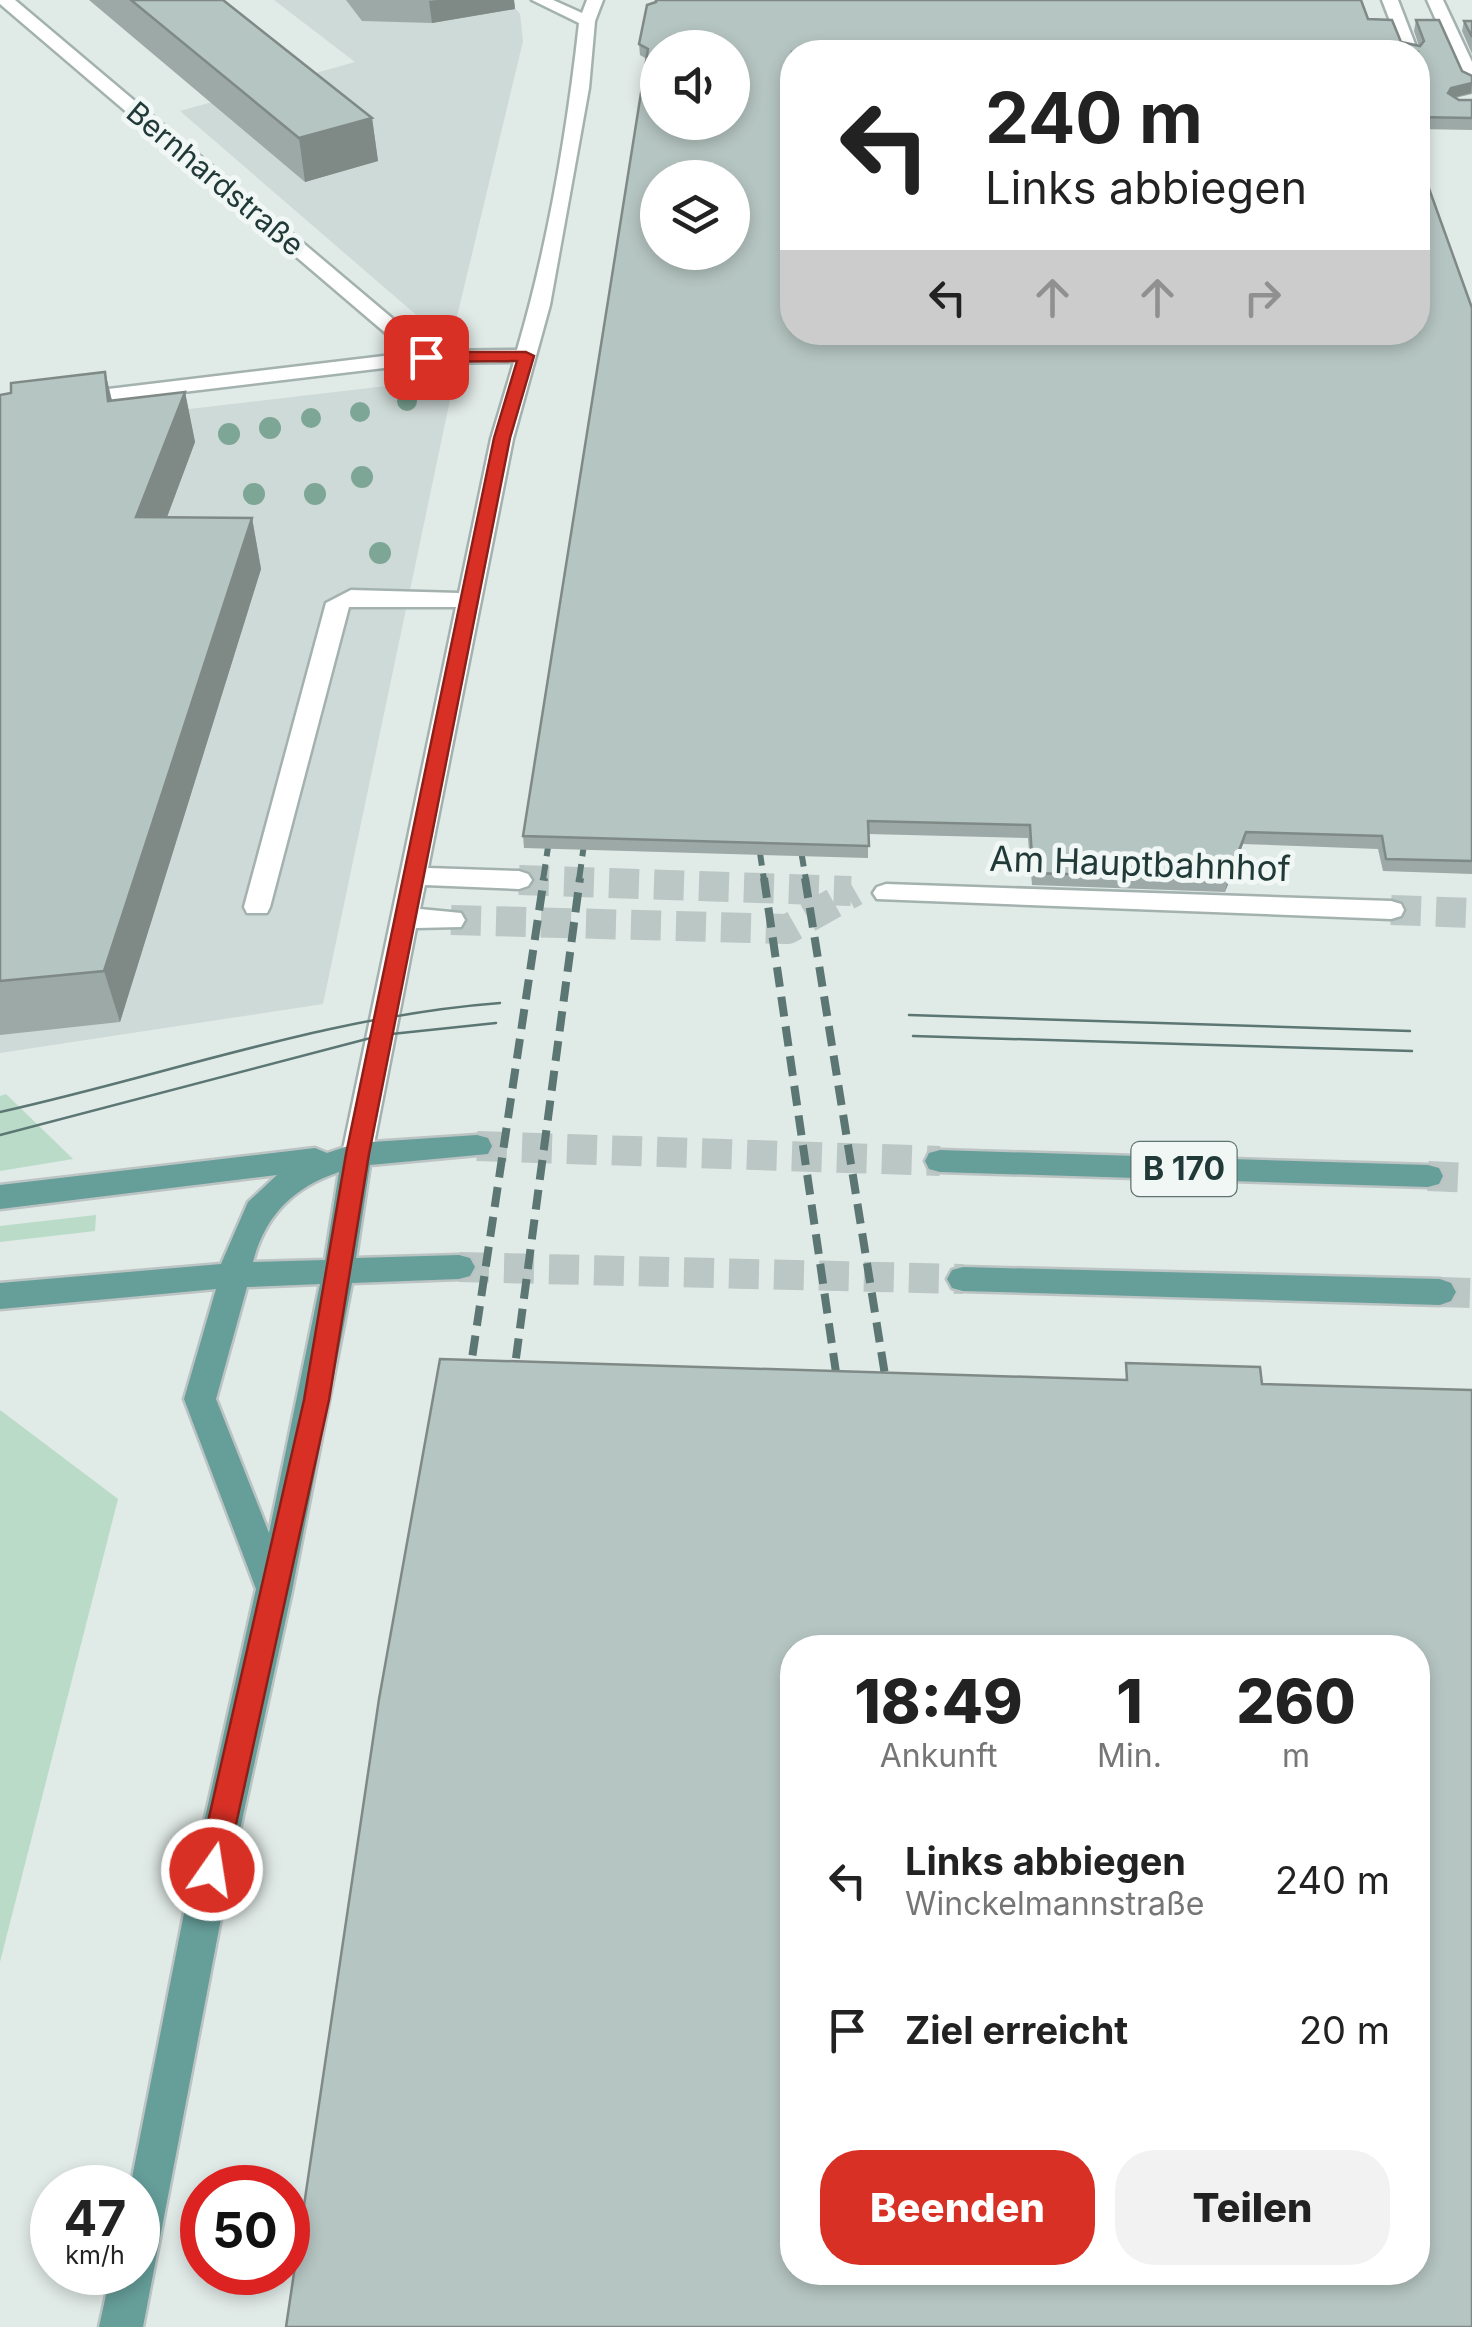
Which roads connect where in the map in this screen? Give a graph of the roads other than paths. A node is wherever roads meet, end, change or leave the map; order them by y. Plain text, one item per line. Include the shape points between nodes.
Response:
1 (5, 0) edge
2 (540, 0) edge
3 (595, 0) edge
4 (1390, 0) edge
5 (1435, 0) edge
6 (587, 21) junction
7 (1405, 40) edge
8 (1440, 63) edge
9 (1472, 80) edge
10 (526, 356) junction
11 (426, 357) junction
12 (0, 408) edge
13 (470, 600) junction
14 (414, 876) junction
15 (519, 880) tunnel mouth
16 (886, 892) tunnel mouth
17 (258, 907) dead end
18 (1391, 910) tunnel mouth
19 (406, 918) junction
20 (450, 920) tunnel mouth
21 (477, 1146) tunnel mouth
22 (357, 1154) junction
23 (940, 1161) tunnel mouth
24 (1428, 1176) tunnel mouth
25 (0, 1196) edge
26 (458, 1267) tunnel mouth
27 (340, 1270) junction
28 (236, 1275) junction
29 (963, 1278) tunnel mouth
30 (1440, 1292) tunnel mouth
31 (0, 1296) edge
32 (274, 1591) junction
33 (156, 2165) edge
34 (128, 2295) edge
35 (121, 2327) edge

1 - 11 street, Bernhardstraße
2 - 6 street
3 - 6 street
4 - 7 street
5 - 8 street
6 - 10 street via 580,88
8 - 9 street
10 - 11 street
10 - 13 street via 502,438
11 - 12 street
13 - 14 street
13 - 17 street via 351,597 338,603
14 - 15 street
14 - 19 street
16 - 18 street, Am Hauptbahnhof
19 - 20 street
19 - 22 street
21 - 22 main road
22 - 25 main road
22 - 27 main road
22 - 28 main road via 287,1181 262,1202
23 - 24 main road, B 170
26 - 27 main road
27 - 28 main road
27 - 32 main road
28 - 31 main road
28 - 32 main road via 200,1398
29 - 30 main road
32 - 33 main road via 204,1906
34 - 35 main road

